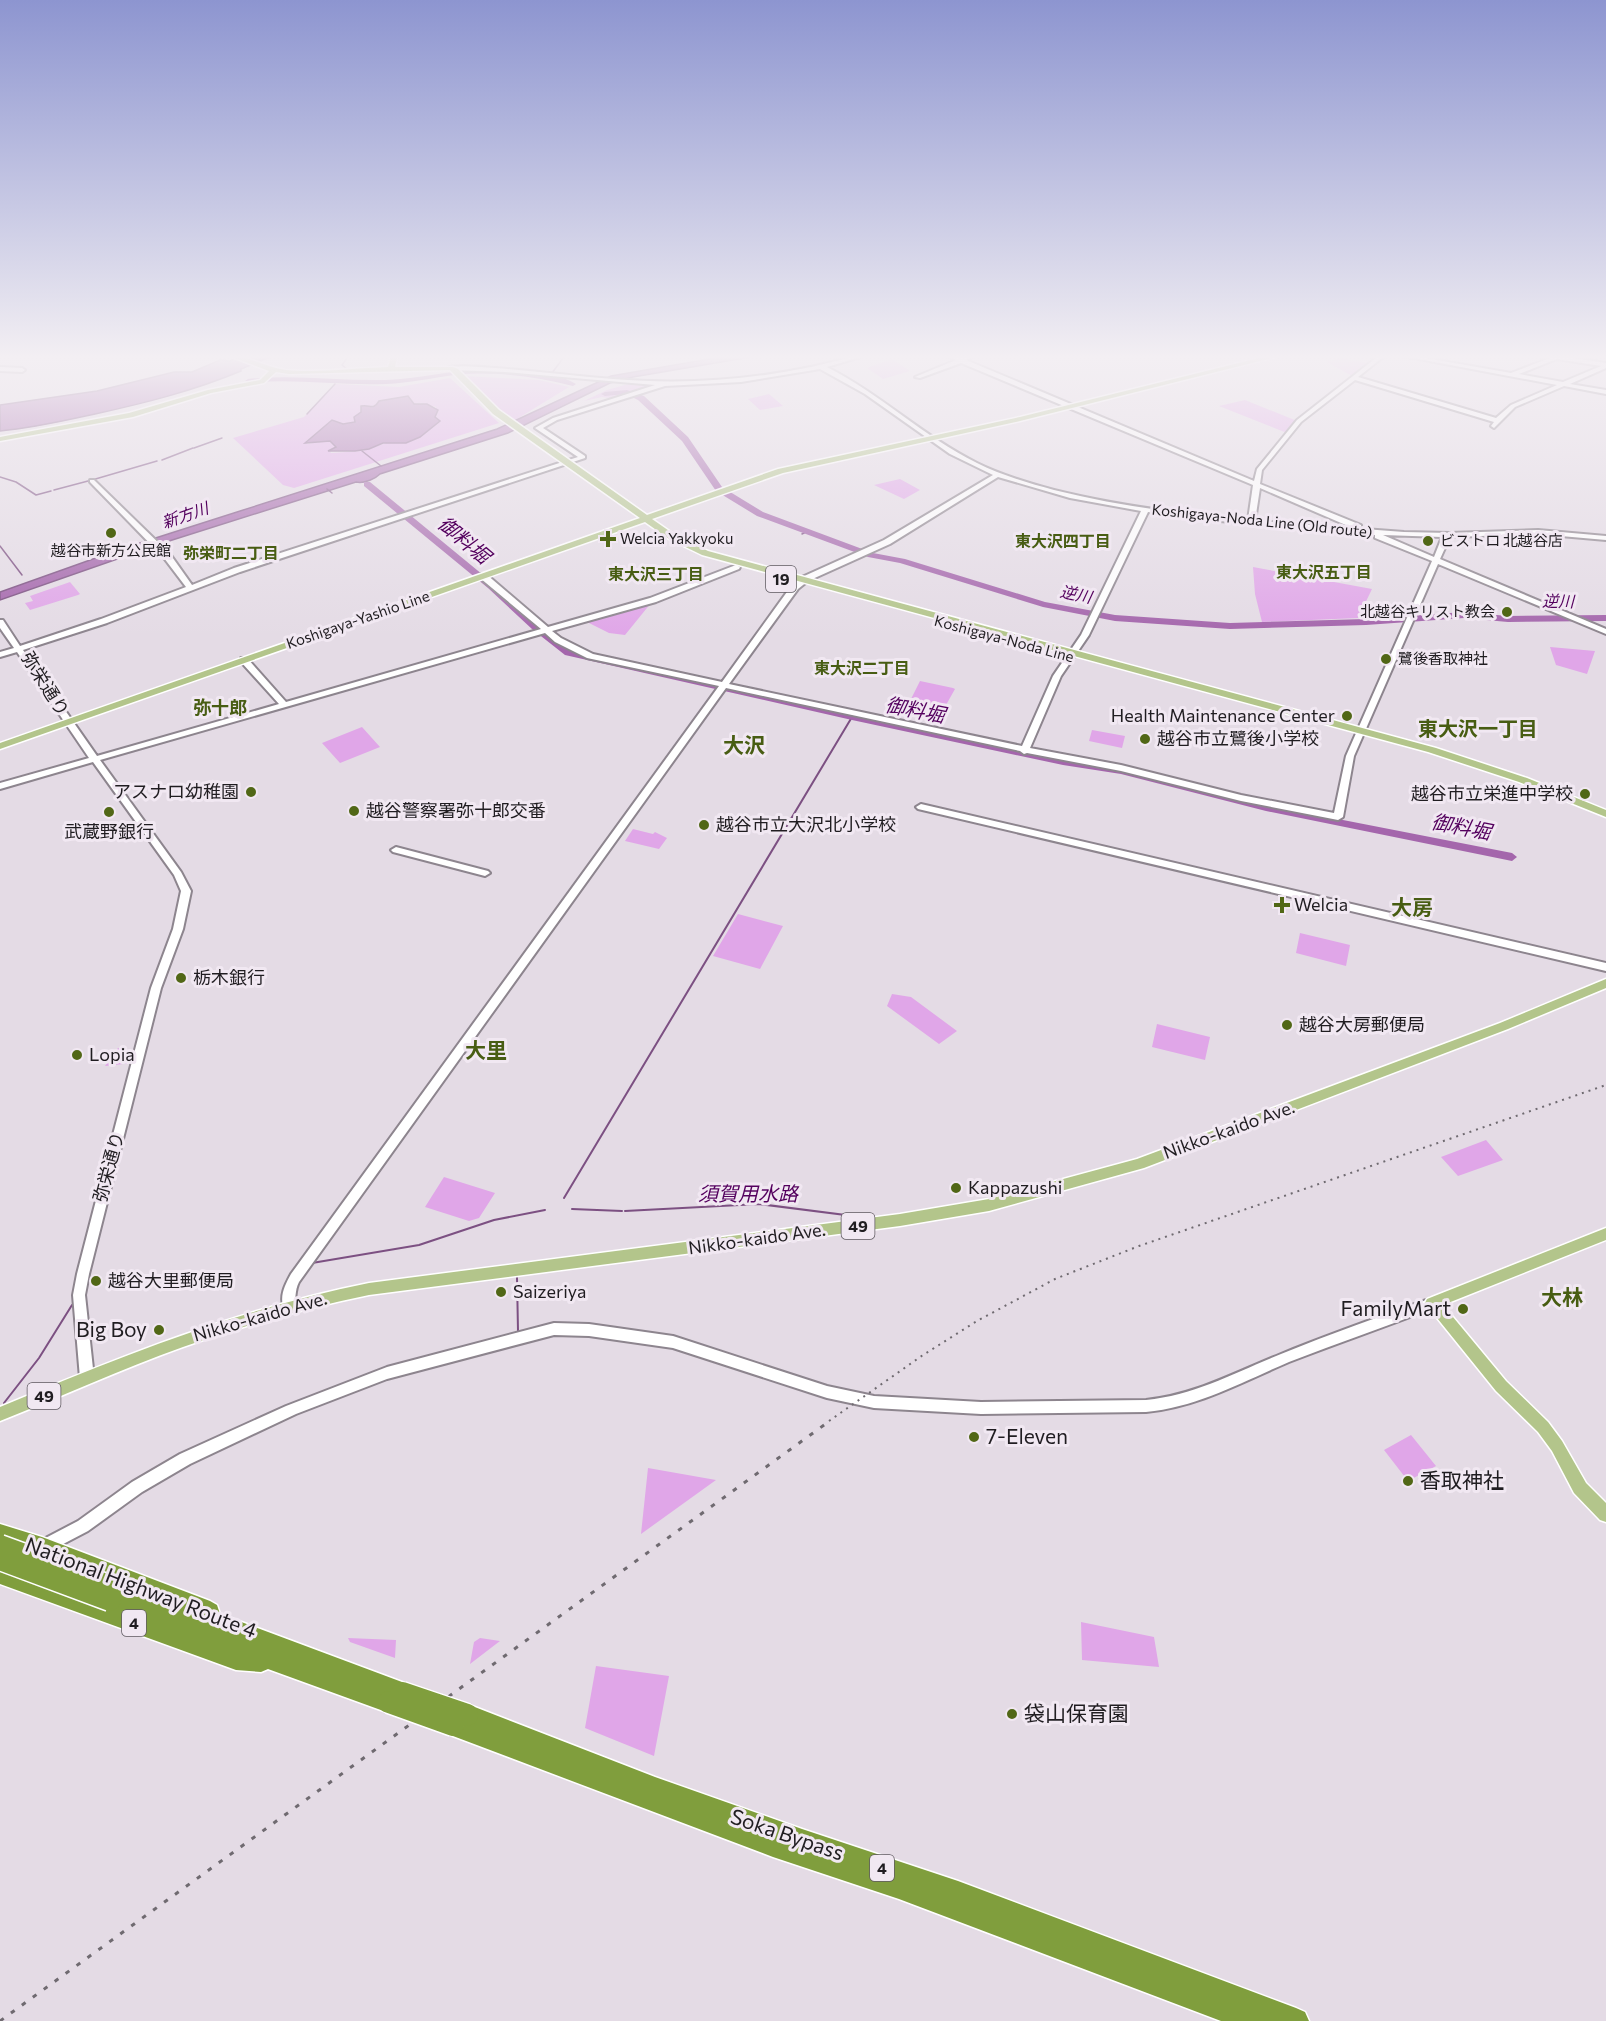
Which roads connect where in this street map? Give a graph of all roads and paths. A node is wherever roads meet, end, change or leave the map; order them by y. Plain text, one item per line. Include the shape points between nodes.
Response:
1 (544, 448) edge
2 (570, 448) edge
3 (884, 448) edge
4 (947, 448) edge
5 (1170, 448) edge
6 (1276, 448) edge
7 (565, 463) junction
8 (997, 475) junction
9 (92, 481) dead end
10 (1256, 485) junction
11 (1146, 509) junction
12 (644, 519) junction
13 (1251, 522) junction
14 (1368, 531) junction
15 (1447, 535) junction
16 (1606, 538) edge
17 (1435, 560) junction
18 (736, 567) junction
19 (480, 577) junction
20 (799, 582) junction
21 (190, 588) junction
22 (0, 622) edge
23 (542, 631) junction
24 (1606, 632) edge
25 (19, 649) junction
26 (1071, 654) junction
27 (0, 655) edge
28 (244, 660) junction
29 (722, 688) junction
30 (284, 705) junction
31 (69, 721) junction
32 (1361, 732) junction
33 (0, 746) edge
34 (1024, 751) junction
35 (96, 759) junction
36 (0, 786) edge
37 (921, 807) dead end
38 (1606, 814) edge
39 (1606, 819) edge
40 (396, 850) dead end
41 (484, 873) dead end
42 (1606, 966) edge
43 (1606, 983) edge
44 (1606, 1234) edge
45 (1432, 1303) junction
46 (288, 1305) junction
47 (87, 1378) junction
48 (0, 1414) edge
49 (1606, 1514) edge
50 (0, 1534) edge
51 (0, 1546) edge
52 (42, 1547) junction
53 (0, 1559) edge
54 (0, 1567) edge
55 (0, 1574) edge
56 (114, 1595) junction
57 (275, 1653) junction
58 (460, 1720) junction
59 (1254, 2021) edge
60 (1296, 2021) edge

1 - 7 main road, Koshigaya-Noda Line / 19
2 - 7 street via 583,457
3 - 12 main road, Koshigaya-Yashio Line via 792,468
4 - 8 street, Koshigaya-Noda Line (Old route)
5 - 10 street
6 - 10 street via 1257,471
7 - 12 main road, Koshigaya-Noda Line / 19
7 - 21 street, 弥栄通り
8 - 11 street, Koshigaya-Noda Line (Old route)
8 - 20 street via 887,542
9 - 21 street via 174,563
10 - 13 street
10 - 14 street
11 - 13 street, Koshigaya-Noda Line (Old route)
11 - 26 street
12 - 18 main road, Koshigaya-Noda Line / 19 via 683,548
12 - 19 main road, Koshigaya-Yashio Line
12 - 20 main road, Koshigaya-Noda Line / 19 via 705,553
13 - 14 street, Koshigaya-Noda Line (Old route)
14 - 15 street, Koshigaya-Noda Line (Old route)
14 - 17 street
15 - 16 street, Koshigaya-Noda Line (Old route) via 1537,532
15 - 17 street
17 - 24 street
17 - 32 street
18 - 20 main road, Koshigaya-Noda Line / 19
18 - 23 street via 652,600
19 - 23 street
19 - 28 main road, Koshigaya-Yashio Line
20 - 26 main road, Koshigaya-Noda Line / 19
20 - 29 street
21 - 25 street, 弥栄通り
22 - 25 street
23 - 29 street via 590,656
23 - 30 street
25 - 27 street
25 - 31 street, 弥栄通り
26 - 32 main road, Koshigaya-Noda Line / 19
26 - 34 street via 1057,676
28 - 30 street
28 - 31 main road, Koshigaya-Yashio Line
29 - 34 street
29 - 46 street via 295,1278 289,1289
30 - 35 street
31 - 33 main road, Koshigaya-Yashio Line
31 - 35 street, 弥栄通り
32 - 34 street via 1349,761 1338,817 1122,768
32 - 38 main road, Koshigaya-Noda Line / 19 via 1485,767
32 - 39 main road, Koshigaya-Noda Line / 19 via 1494,774
35 - 36 street
35 - 47 street, 弥栄通り via 186,891 178,930 156,988 83,1274 79,1294
37 - 42 street
40 - 41 street
43 - 46 main road, Nikko-kaido Ave. / 49 via 1504,1026 1139,1164 980,1207 369,1289
44 - 45 main road
45 - 49 main road via 1501,1386 1543,1427 1580,1488
45 - 52 street via 1193,1396 1146,1406 981,1408 874,1402 817,1390 673,1342 589,1330 541,1332 371,1378 242,1432 166,1469 90,1521
46 - 47 main road, Nikko-kaido Ave. / 49 via 176,1342
47 - 48 main road, Nikko-kaido Ave. / 49
50 - 52 highway, National Highway Route 4 / 4
51 - 56 highway, 4, bridge
52 - 54 street
52 - 57 highway, National Highway Route 4 / 4 via 247,1627
53 - 56 highway, 4, bridge
55 - 57 highway, National Highway Route 4 / 4 via 237,1659
56 - 57 highway, 4
57 - 58 highway, Soka Bypass / 4, bridge
58 - 59 highway, Soka Bypass / 4 via 773,1845 899,1887
58 - 60 highway, Soka Bypass / 4 via 958,1893

